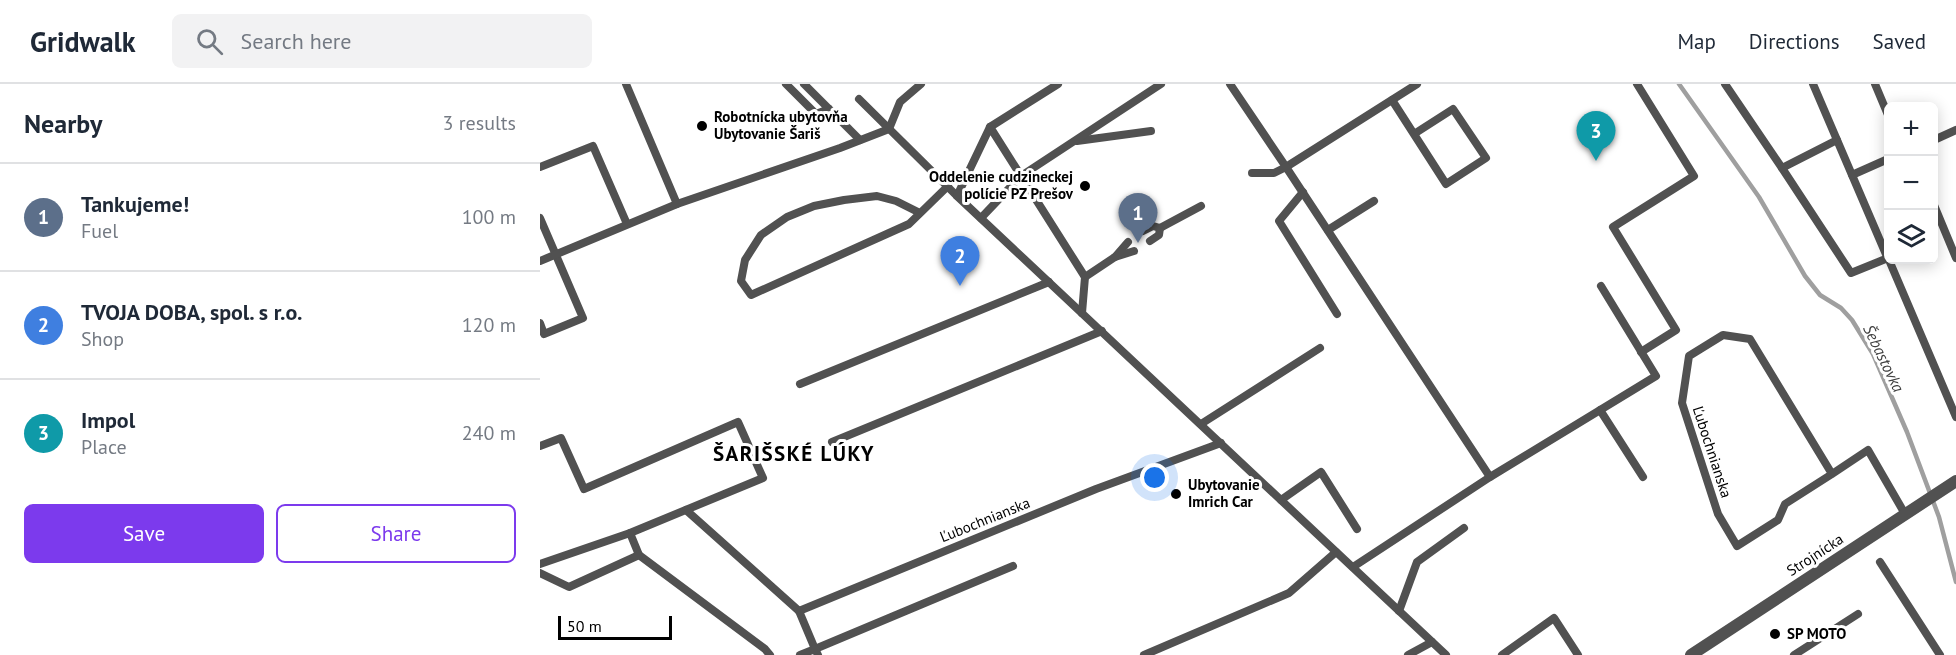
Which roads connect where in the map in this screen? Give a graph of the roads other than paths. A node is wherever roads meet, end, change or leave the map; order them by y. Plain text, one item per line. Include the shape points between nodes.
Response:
1 (626, 84) edge
2 (786, 84) edge
3 (804, 84) edge
4 (921, 84) edge
5 (1058, 84) edge
6 (1161, 84) edge
7 (1230, 84) edge
8 (1417, 84) edge
9 (1637, 84) edge
10 (1725, 84) edge
11 (1813, 84) edge
12 (1875, 84) edge
13 (859, 99) dead end
14 (1392, 100) junction
15 (1884, 105) edge
16 (829, 109) junction
17 (990, 127) junction
18 (889, 129) junction
19 (1956, 130) edge
20 (1151, 131) dead end
21 (1414, 134) junction
22 (1938, 138) edge
23 (860, 140) junction
24 (1837, 140) junction
25 (1074, 141) junction
26 (1884, 161) edge
27 (540, 167) edge
28 (1286, 167) junction
29 (1782, 168) junction
30 (1252, 173) dead end
31 (1852, 175) junction
32 (1021, 176) junction
33 (948, 186) junction
34 (1303, 192) junction
35 (957, 196) junction
36 (1374, 201) dead end
37 (677, 204) junction
38 (1201, 206) dead end
39 (1936, 210) edge
40 (920, 213) junction
41 (540, 218) edge
42 (981, 218) junction
43 (627, 224) junction
44 (1160, 228) junction
45 (1328, 230) junction
46 (1143, 231) dead end
47 (1150, 241) dead end
48 (1128, 242) dead end
49 (1884, 250) edge
50 (1134, 251) dead end
51 (556, 255) junction
52 (1115, 257) junction
53 (1956, 258) edge
54 (540, 261) edge
55 (1884, 261) edge
56 (1890, 264) edge
57 (1085, 277) junction
58 (1050, 282) junction
59 (1601, 286) dead end
60 (1082, 313) junction
61 (1337, 314) dead end
62 (540, 323) edge
63 (1102, 331) junction
64 (1320, 348) dead end
65 (1641, 352) junction
66 (800, 384) dead end
67 (1600, 410) junction
68 (1956, 417) edge
69 (1201, 424) junction
70 (832, 442) dead end
71 (1221, 443) junction
72 (540, 446) edge
73 (1832, 474) junction
74 (1490, 477) junction
75 (1643, 477) dead end
76 (1956, 481) edge
77 (1281, 500) junction
78 (686, 510) junction
79 (1905, 514) junction
80 (1464, 528) dead end
81 (1357, 529) dead end
82 (630, 533) junction
83 (1336, 552) junction
84 (639, 555) junction
85 (1880, 562) dead end
86 (540, 564) edge
87 (1013, 566) dead end
88 (1353, 567) junction
89 (540, 573) edge
90 (799, 611) junction
91 (1399, 611) junction
92 (1858, 614) dead end
93 (1432, 642) junction
94 (817, 652) edge
95 (1505, 654) edge
96 (770, 655) edge
97 (800, 655) edge
98 (1144, 655) edge
99 (1408, 655) edge
100 (1446, 655) edge
101 (1578, 655) edge
102 (1691, 655) edge
103 (1794, 655) edge
104 (1940, 655) edge

1 - 37 lane
2 - 16 lane via 816,114
3 - 16 lane
4 - 18 lane via 900,102
5 - 17 lane
6 - 25 lane
7 - 28 lane
8 - 14 lane
9 - 65 lane via 1694,176 1613,227 1676,330
10 - 29 lane
11 - 24 lane
12 - 15 lane
13 - 18 lane
14 - 21 lane
14 - 28 lane
16 - 23 lane
17 - 32 lane
17 - 35 lane
18 - 23 lane
18 - 33 lane
19 - 22 lane
20 - 25 lane
21 - 21 lane via 1446,184 1485,158 1453,109
23 - 37 lane
24 - 29 lane
24 - 31 lane
25 - 32 lane
26 - 31 lane
27 - 43 lane via 593,146
28 - 30 lane via 1274,173
28 - 34 lane
29 - 55 lane via 1851,273
31 - 49 lane
32 - 42 lane
32 - 57 lane
33 - 35 lane
33 - 40 lane
34 - 45 lane
34 - 61 lane via 1279,221
35 - 42 lane
36 - 45 lane
37 - 43 lane
38 - 44 lane
39 - 53 lane
40 - 40 lane via 909,224 751,295 741,280 745,260 761,235 787,217 813,206 877,196
41 - 51 lane
42 - 58 lane
43 - 51 lane
44 - 46 lane via 1153,226
44 - 47 lane via 1159,236
45 - 74 lane
48 - 52 lane
50 - 52 lane
51 - 54 lane
51 - 62 lane via 583,318 544,334
52 - 57 lane
56 - 68 lane
57 - 60 lane
58 - 60 lane
58 - 66 lane
59 - 65 lane
60 - 63 lane
63 - 69 lane
63 - 70 lane
64 - 69 lane
65 - 67 lane via 1656,376
67 - 74 lane
67 - 75 lane
69 - 71 lane
71 - 77 lane
71 - 90 lane, Ľubochnianska via 1096,489
72 - 78 lane via 561,438 584,489 738,422 763,478
73 - 73 lane, Ľubochnianska via 1750,339 1723,335 1689,356 1682,403 1718,514 1737,546 1778,520 1785,504
73 - 79 lane, Ľubochnianska via 1868,450
74 - 88 lane
76 - 79 street, Strojnícka
77 - 81 lane via 1321,472
77 - 83 lane
78 - 82 lane
78 - 90 lane
79 - 102 street, Strojnícka
80 - 91 lane via 1416,562
82 - 84 lane
82 - 86 lane
83 - 88 lane
83 - 98 lane via 1289,593
84 - 89 lane via 569,587
84 - 96 lane
85 - 104 lane
87 - 94 lane
88 - 91 lane
90 - 94 lane
91 - 93 lane
92 - 103 lane
93 - 99 lane
93 - 100 lane
94 - 97 lane
95 - 101 lane via 1554,618

